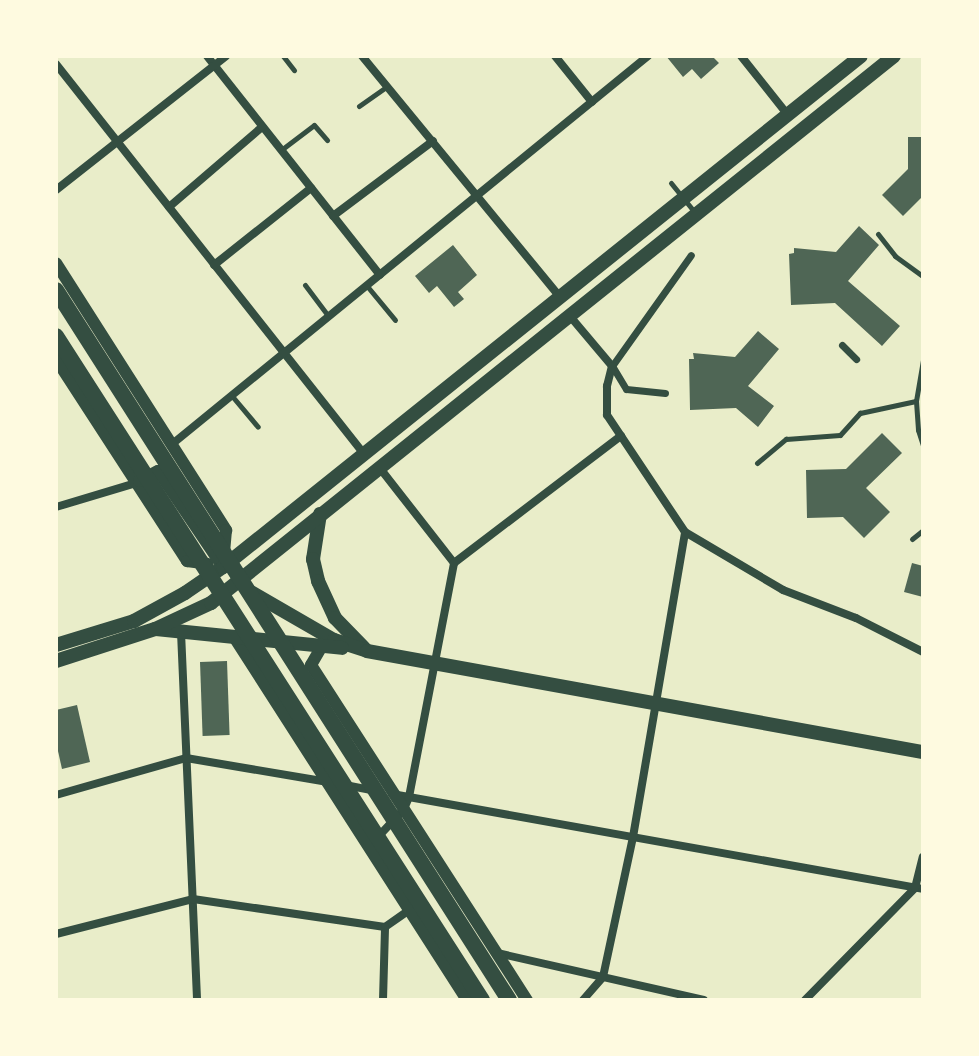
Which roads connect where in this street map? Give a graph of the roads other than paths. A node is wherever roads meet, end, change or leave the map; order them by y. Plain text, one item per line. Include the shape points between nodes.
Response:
1 (207, 56) edge
2 (226, 56) edge
3 (283, 56) edge
4 (362, 56) edge
5 (555, 56) edge
6 (648, 56) edge
7 (741, 56) edge
8 (894, 56) edge
9 (856, 58) edge
10 (56, 64) edge
11 (214, 66) junction
12 (294, 70) dead end
13 (66, 77) junction
14 (56, 81) edge
15 (386, 87) junction
16 (592, 102) junction
17 (359, 106) dead end
18 (788, 115) junction
19 (262, 127) junction
20 (327, 140) dead end
21 (433, 141) junction
22 (118, 142) junction
23 (281, 150) junction
24 (671, 183) dead end
25 (311, 188) junction
26 (56, 190) edge
27 (477, 194) junction
28 (684, 198) junction
29 (169, 207) junction
30 (696, 214) junction
31 (333, 216) junction
32 (878, 234) dead end
33 (691, 255) dead end
34 (56, 263) edge
35 (214, 265) junction
36 (380, 275) junction
37 (923, 276) edge
38 (305, 285) dead end
39 (367, 286) junction
40 (56, 290) edge
41 (560, 297) junction
42 (569, 315) junction
43 (328, 317) junction
44 (395, 320) dead end
45 (56, 336) edge
46 (842, 345) dead end
47 (284, 353) junction
48 (56, 359) edge
49 (856, 359) dead end
50 (923, 360) edge
51 (612, 366) junction
52 (665, 393) dead end
53 (232, 396) junction
54 (916, 401) junction
55 (258, 427) dead end
56 (621, 436) junction
57 (171, 445) junction
58 (923, 445) edge
59 (363, 453) junction
60 (757, 463) dead end
61 (378, 466) junction
62 (136, 483) junction
63 (56, 507) edge
64 (321, 512) junction
65 (923, 530) edge
66 (685, 532) junction
67 (912, 539) dead end
68 (454, 563) junction
69 (223, 567) junction
70 (237, 584) junction
71 (155, 629) junction
72 (181, 632) junction
73 (234, 637) junction
74 (56, 645) edge
75 (322, 646) junction
76 (367, 651) junction
77 (923, 652) edge
78 (56, 661) edge
79 (436, 664) junction
80 (656, 706) junction
81 (923, 752) edge
82 (186, 758) junction
83 (327, 782) junction
84 (56, 795) edge
85 (395, 795) junction
86 (406, 803) junction
87 (633, 837) junction
88 (368, 848) junction
89 (923, 857) edge
90 (919, 888) edge
91 (193, 899) junction
92 (409, 910) junction
93 (385, 927) junction
94 (56, 934) edge
95 (426, 937) junction
96 (497, 953) junction
97 (603, 977) junction
98 (197, 1000) edge
99 (383, 1000) edge
100 (467, 1000) edge
101 (482, 1000) edge
102 (509, 1000) edge
103 (527, 1000) edge
104 (583, 1000) edge
105 (704, 1000) edge
106 (805, 1000) edge

1 - 11 street
2 - 11 street
3 - 12 lane
4 - 15 street
5 - 16 street
6 - 16 street
7 - 18 street
8 - 30 main road
9 - 18 main road
10 - 13 street
11 - 19 street
11 - 22 street
13 - 14 lane
13 - 22 street
15 - 17 lane
15 - 21 street
16 - 27 street
18 - 28 main road
19 - 23 street
19 - 29 street
20 - 23 lane via 314,125
21 - 27 street
21 - 31 street
22 - 26 street
22 - 29 street
23 - 25 street
24 - 28 lane
25 - 31 street
25 - 35 street
27 - 36 street
27 - 41 street
28 - 30 lane
28 - 41 main road
29 - 35 street
30 - 42 main road
31 - 36 street
32 - 37 lane via 895,256
33 - 51 street
34 - 57 street
35 - 47 street
36 - 39 street
38 - 43 lane
39 - 43 street
39 - 44 lane
40 - 102 highway
41 - 59 main road
42 - 51 street
42 - 61 main road
43 - 47 street
45 - 101 highway
46 - 49 street
47 - 53 street
47 - 59 street
48 - 62 street
50 - 54 lane
51 - 52 street via 626,389
51 - 56 street via 607,415
53 - 55 lane
53 - 57 street
54 - 58 lane
54 - 60 lane via 860,413 840,435 786,439
56 - 66 street
56 - 68 street
57 - 69 street via 226,530
59 - 69 main road
61 - 64 main road
61 - 68 street
62 - 63 street
62 - 69 street via 187,561
62 - 69 street via 158,471
64 - 70 main road
64 - 76 main road via 313,559 318,581 335,618
65 - 67 lane
66 - 77 street via 783,590
66 - 80 street
68 - 79 street
69 - 70 main road
69 - 74 main road via 134,621
70 - 71 main road
70 - 76 main road via 302,624
71 - 72 main road
71 - 78 main road
72 - 73 main road
72 - 82 street
73 - 75 main road
73 - 83 street
75 - 76 main road
75 - 85 street via 311,665
76 - 79 main road
79 - 80 main road
79 - 86 street
80 - 81 main road
80 - 87 street
82 - 83 street
82 - 84 street
82 - 91 street
83 - 85 street
83 - 88 street
85 - 86 street
86 - 87 street
86 - 88 street
86 - 96 street
87 - 90 street
87 - 97 street
88 - 92 street
89 - 90 street
90 - 106 street
91 - 93 street
91 - 94 street
91 - 98 street
92 - 93 street
92 - 95 street
93 - 99 street
95 - 96 street
95 - 100 street
96 - 97 street
96 - 103 street
97 - 104 street
97 - 105 street

